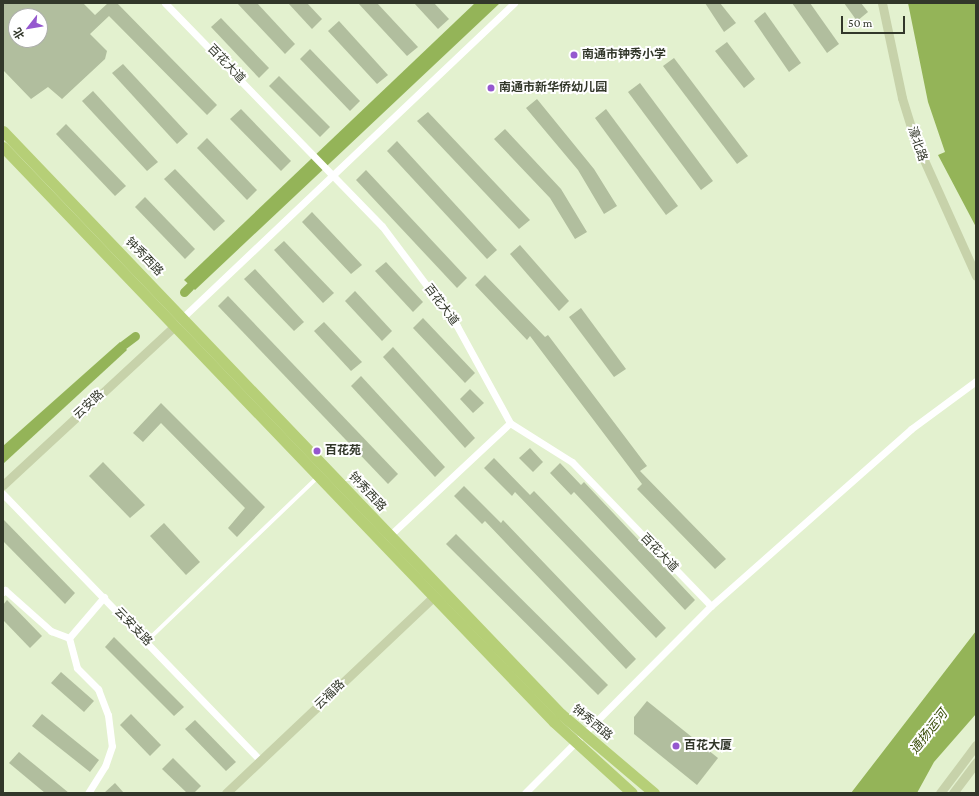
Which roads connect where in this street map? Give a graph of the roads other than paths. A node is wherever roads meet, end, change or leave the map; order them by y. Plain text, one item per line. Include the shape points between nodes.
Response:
1 (165, 3) edge
2 (514, 3) edge
3 (882, 3) edge
4 (3, 131) edge
5 (3, 147) edge
6 (331, 174) junction
7 (976, 276) edge
8 (183, 318) junction
9 (175, 326) junction
10 (976, 381) edge
11 (510, 423) junction
12 (323, 473) junction
13 (3, 485) edge
14 (3, 494) edge
15 (386, 539) junction
16 (3, 592) edge
17 (434, 596) junction
18 (104, 597) junction
19 (711, 606) junction
20 (69, 638) junction
21 (147, 641) junction
22 (584, 733) junction
23 (575, 742) junction
24 (976, 745) edge
25 (261, 761) junction
26 (976, 762) edge
27 (88, 793) edge
28 (226, 793) edge
29 (525, 793) edge
30 (632, 793) edge
31 (654, 793) edge
32 (940, 793) edge
33 (953, 793) edge

1 - 6 street, 百花大道
2 - 6 street
3 - 7 street, 濠北路 via 902,98 915,140
4 - 8 main road, 钟秀西路
5 - 9 main road, 钟秀西路
6 - 8 street
6 - 11 street, 百花大道 via 382,226 457,326
8 - 9 street
8 - 12 main road, 钟秀西路
9 - 12 main road, 钟秀西路
9 - 13 street, 云安路
10 - 19 street via 911,429
11 - 15 street
11 - 19 street, 百花大道 via 572,462
12 - 15 main road, 钟秀西路
12 - 21 lane
14 - 18 street, 云安支路
15 - 17 main road, 钟秀西路
15 - 22 main road, 钟秀西路 via 561,714
16 - 20 street via 5,590 51,631
17 - 23 main road, 钟秀西路
17 - 25 street, 云福路
18 - 20 street
18 - 21 street, 云安支路
19 - 22 street
20 - 27 street via 78,668 98,689 108,716 112,746 105,766
21 - 25 street, 云安支路
22 - 23 street
22 - 31 main road, 钟秀西路
23 - 29 street
23 - 30 main road, 钟秀西路
24 - 32 street
25 - 28 street, 云福路
26 - 33 street

